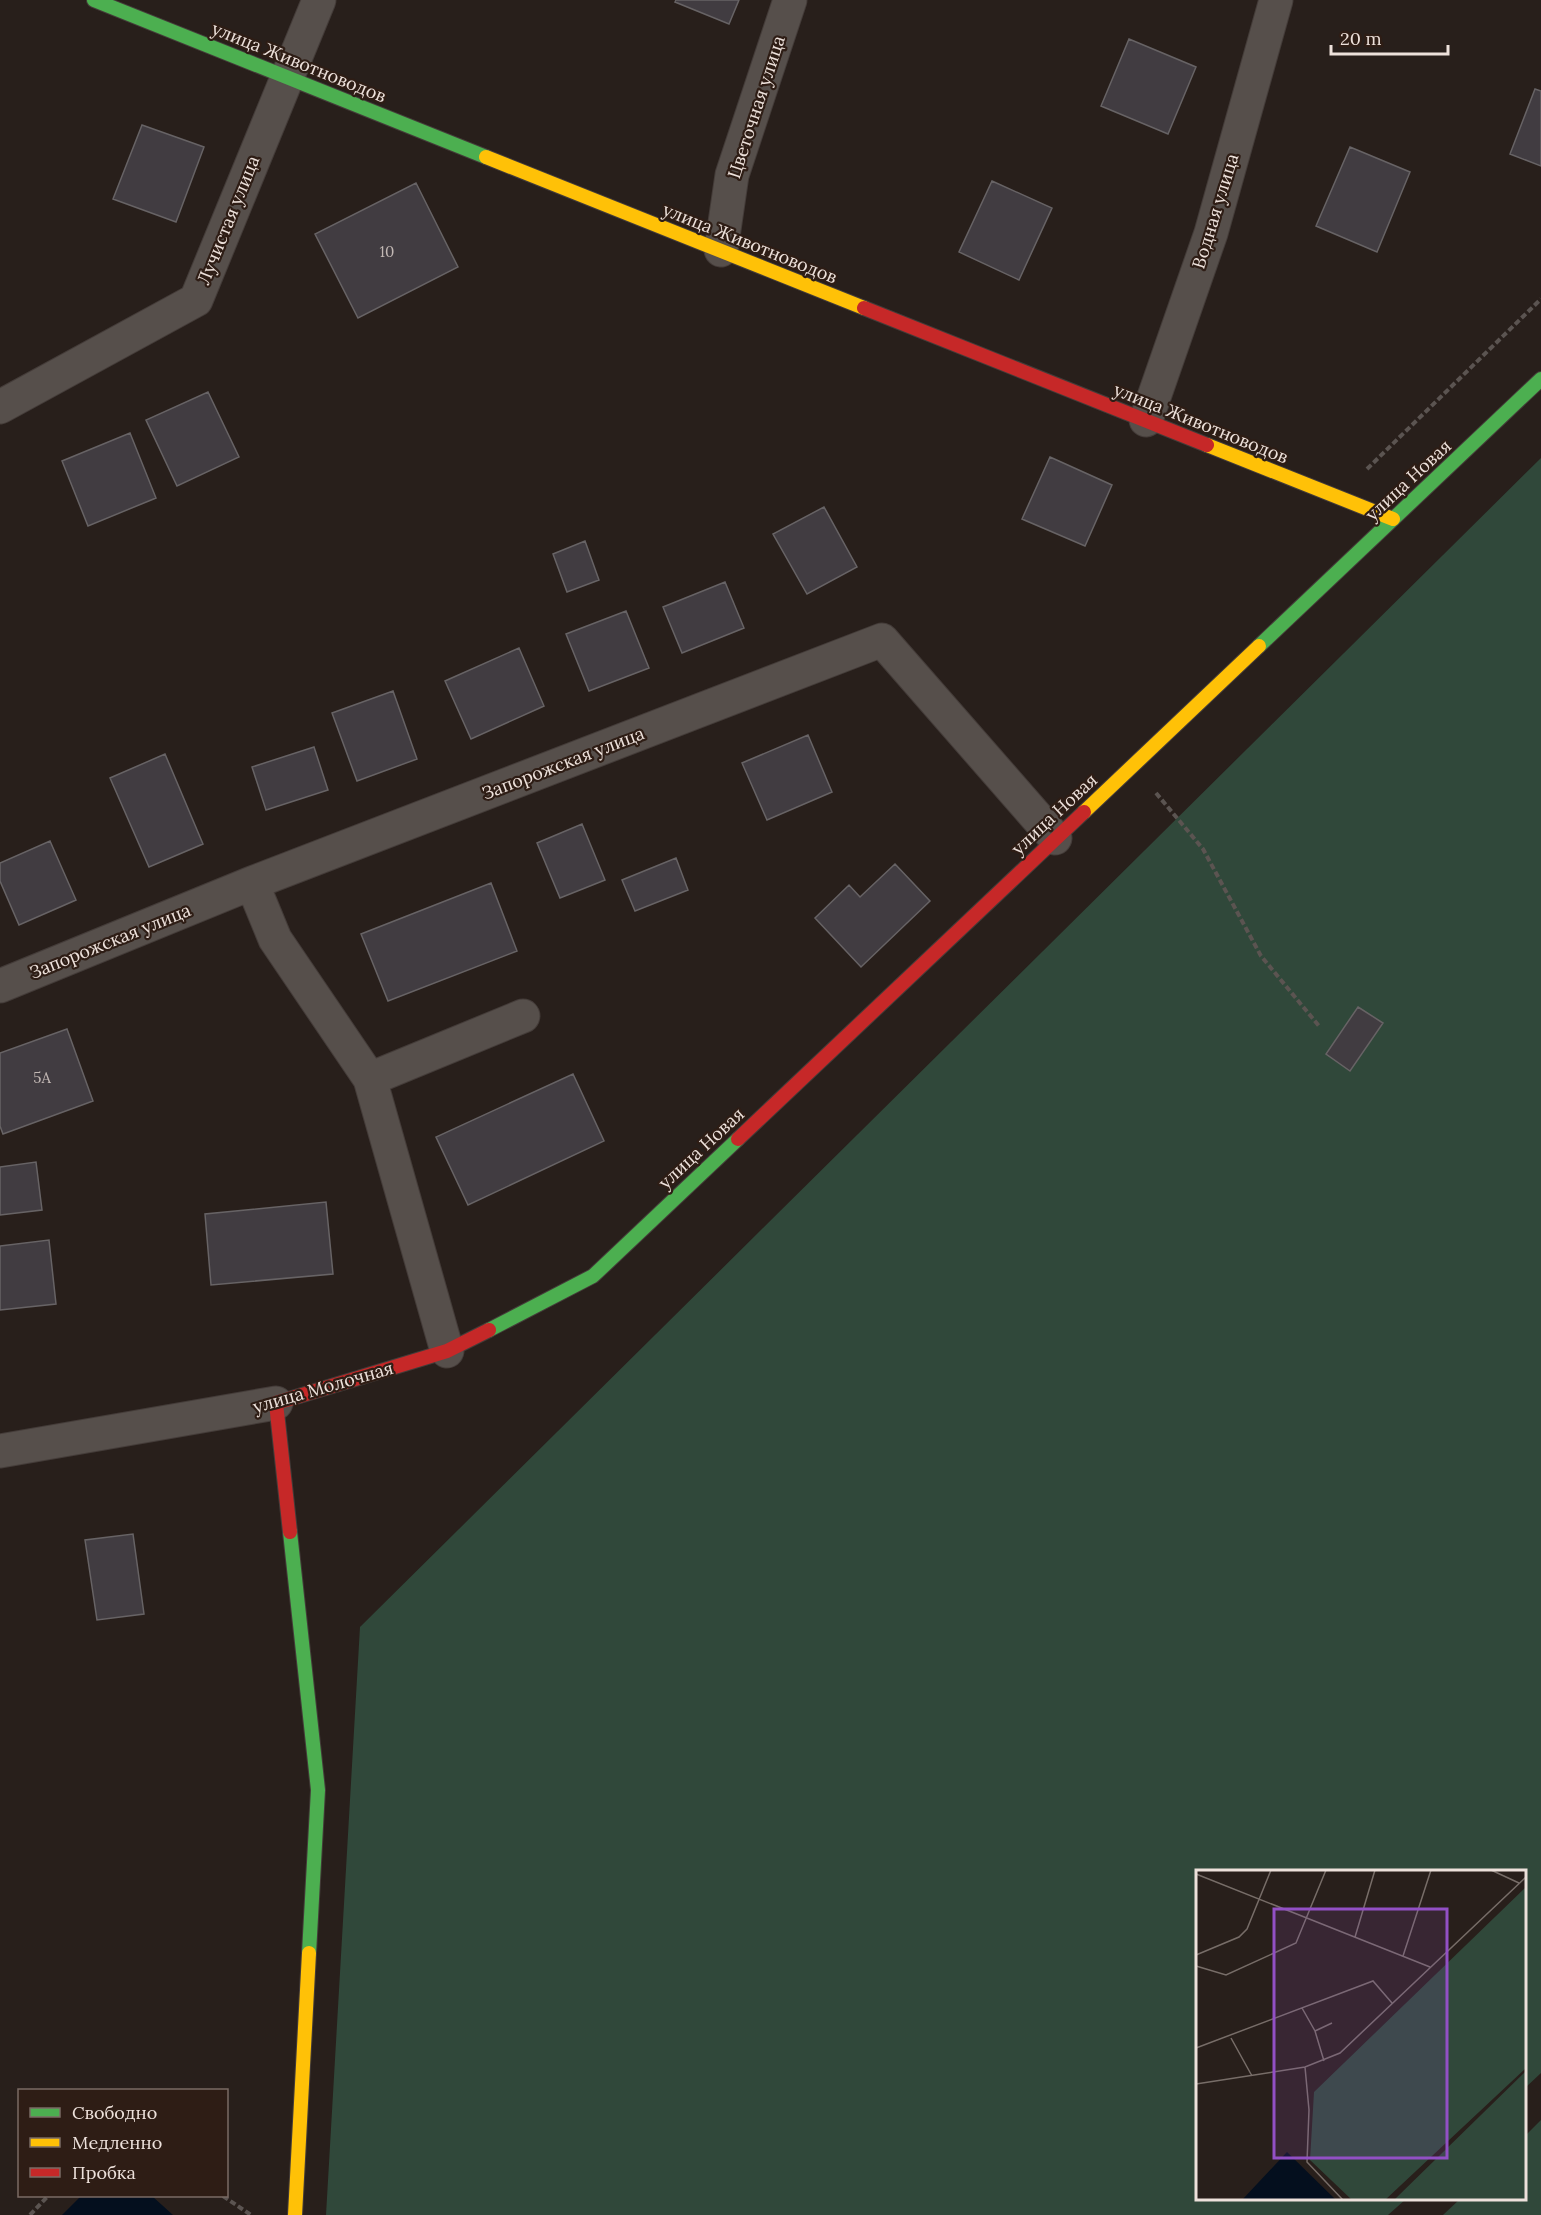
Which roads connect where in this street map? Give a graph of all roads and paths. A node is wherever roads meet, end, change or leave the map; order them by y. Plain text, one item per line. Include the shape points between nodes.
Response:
1 (94, 0) edge
2 (319, 0) edge
3 (790, 0) edge
4 (1276, 0) edge
5 (286, 76) junction
6 (721, 250) junction
7 (1541, 299) edge
8 (1541, 379) edge
9 (0, 408) edge
10 (1146, 420) junction
11 (1339, 497) junction
12 (1393, 519) junction
13 (1133, 765) junction
14 (1055, 838) junction
15 (252, 883) junction
16 (0, 986) edge
17 (522, 1016) dead end
18 (1319, 1026) dead end
19 (370, 1080) junction
20 (593, 1276) joint
21 (447, 1351) junction
22 (276, 1403) junction
23 (0, 1451) edge
24 (47, 2197) edge
25 (224, 2197) edge
26 (30, 2215) edge
27 (251, 2215) edge
28 (295, 2215) edge

1 - 5 street, улица Животноводов
2 - 5 street, Лучистая улица
3 - 6 street, Цветочная улица via 732,175
4 - 10 street, Водная улица via 1211,233
5 - 6 street, улица Животноводов
5 - 9 street, Лучистая улица via 196,300
6 - 10 street, улица Животноводов
7 - 11 path
8 - 12 street, улица Новая
10 - 11 street, улица Животноводов
11 - 12 street, улица Животноводов
12 - 13 street, улица Новая
13 - 14 street, улица Новая
13 - 18 path via 1203,849 1261,956
14 - 15 street, Запорожская улица via 882,640
14 - 20 street, улица Новая
15 - 16 street, Запорожская улица
15 - 19 street via 275,939
17 - 19 street
19 - 21 street
20 - 21 street, улица Молочная
21 - 22 street, улица Молочная
22 - 23 street, улица Молочная
22 - 28 street via 318,1790
24 - 26 path
25 - 27 path

